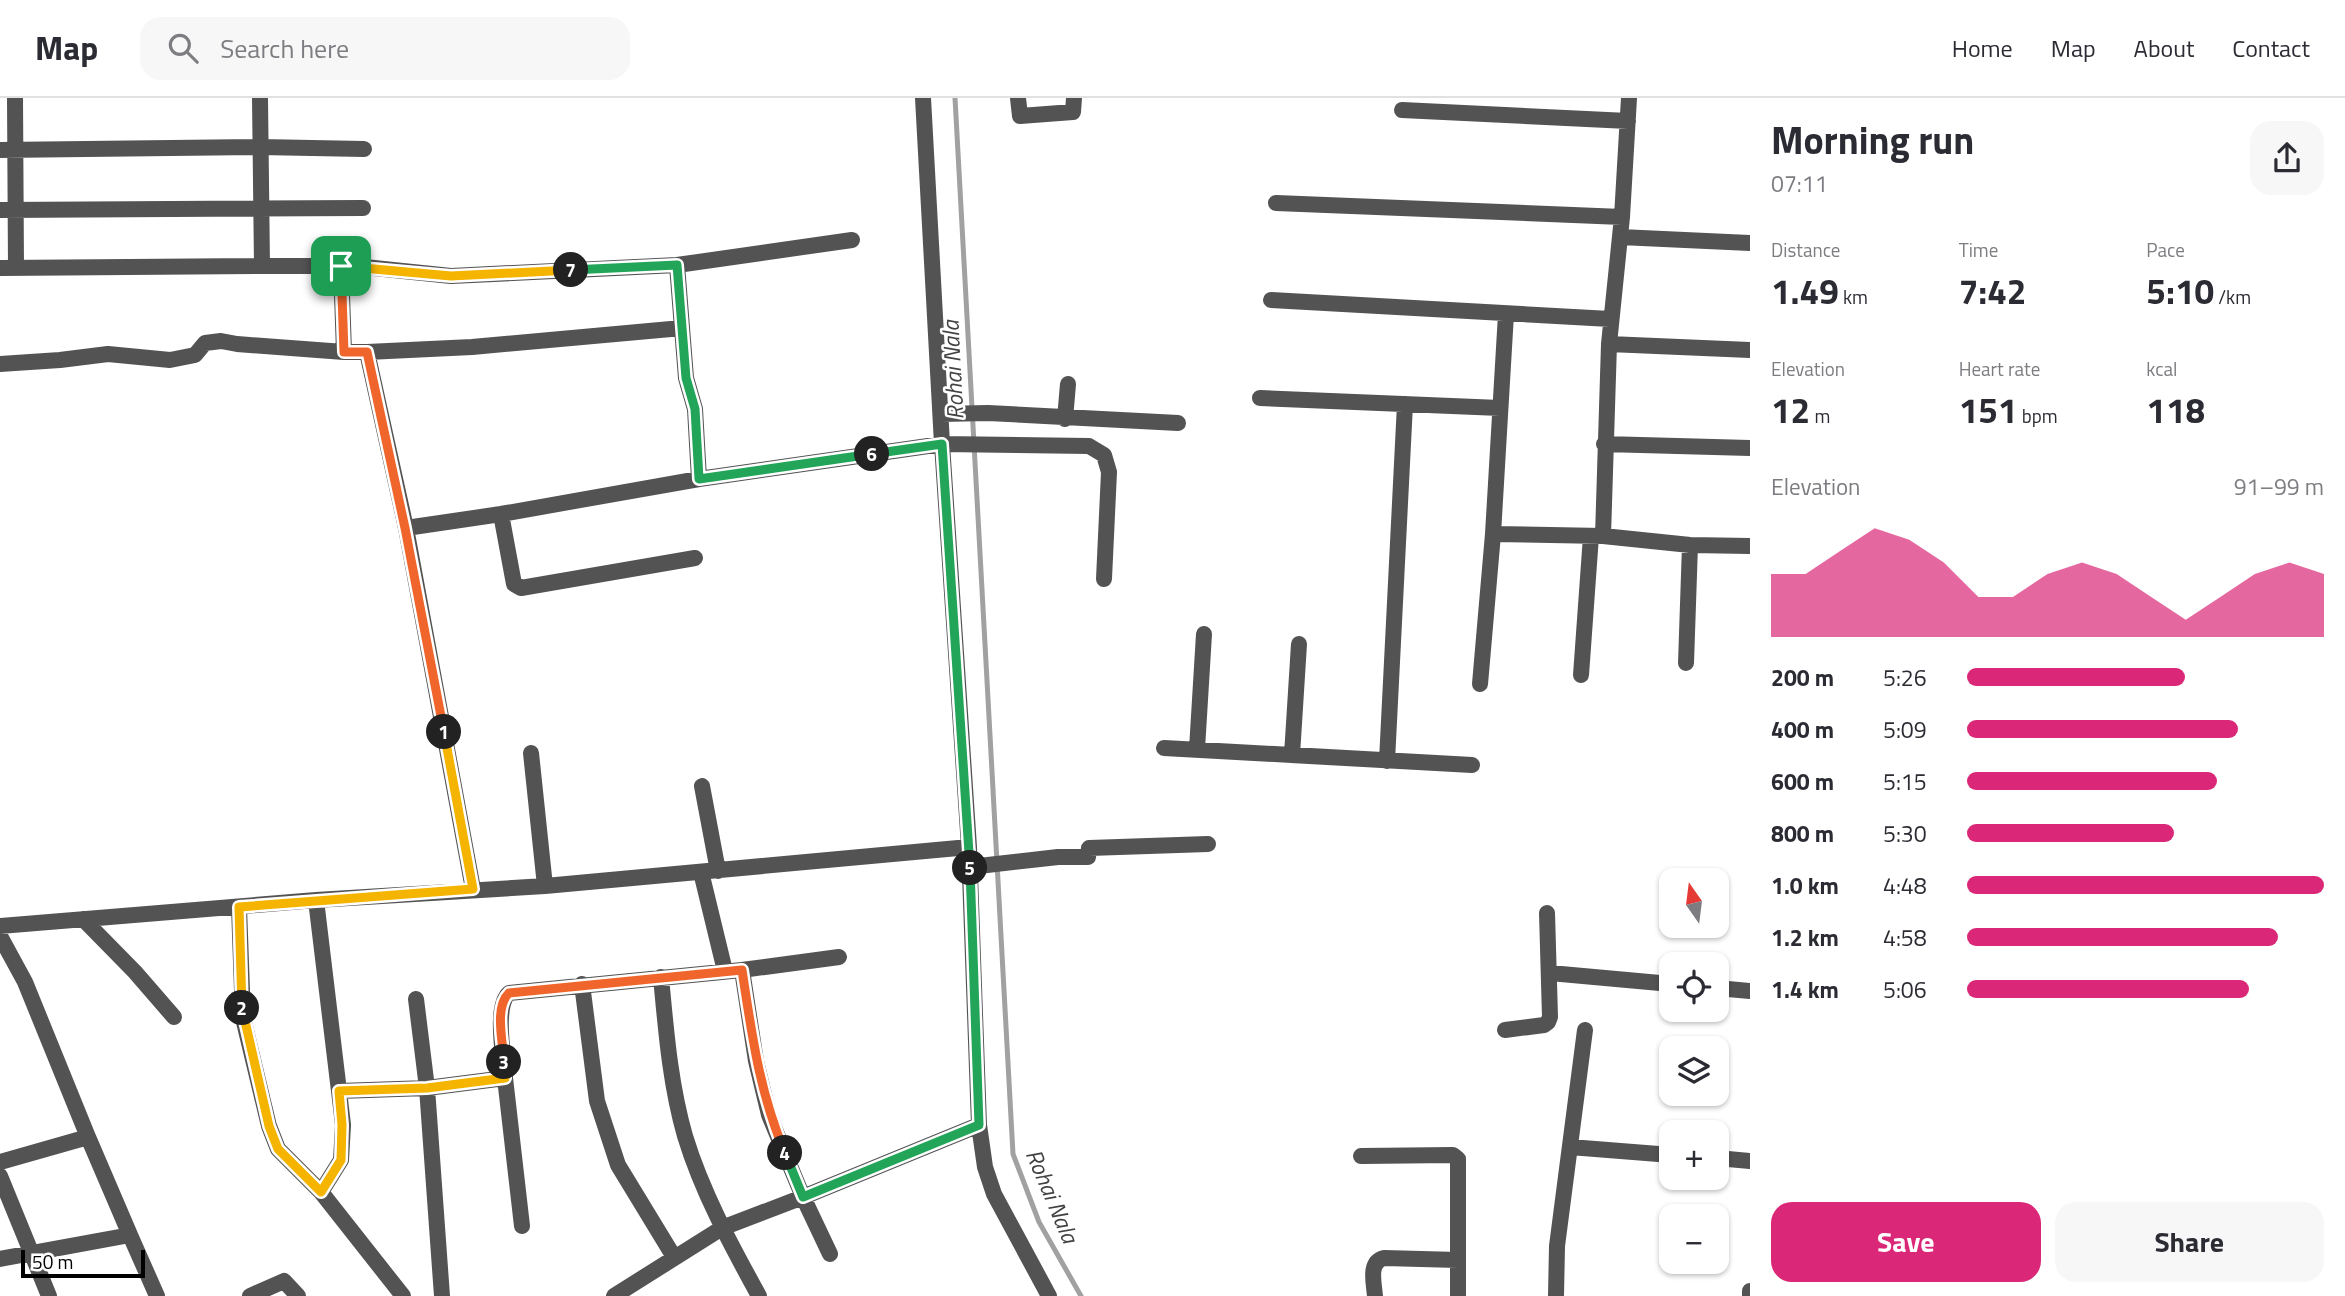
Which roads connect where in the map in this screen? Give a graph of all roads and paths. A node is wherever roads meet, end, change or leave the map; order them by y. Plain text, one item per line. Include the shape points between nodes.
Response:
1 (15, 98) edge
2 (260, 98) edge
3 (923, 98) edge
4 (1018, 98) edge
5 (1074, 98) edge
6 (1629, 98) edge
7 (1402, 110) dead end
8 (1628, 121) junction
9 (260, 147) junction
10 (363, 149) dead end
11 (8, 150) edge
12 (1276, 203) dead end
13 (261, 207) junction
14 (363, 208) dead end
15 (8, 210) edge
16 (1622, 217) junction
17 (1620, 237) junction
18 (852, 240) dead end
19 (1750, 243) edge
20 (677, 265) junction
21 (262, 266) junction
22 (341, 266) junction
23 (8, 268) edge
24 (1271, 300) dead end
25 (1506, 314) junction
26 (1610, 319) junction
27 (682, 328) junction
28 (1609, 344) junction
29 (1750, 350) edge
30 (344, 352) junction
31 (367, 352) junction
32 (0, 364) edge
33 (1068, 384) dead end
34 (1260, 398) dead end
35 (1405, 404) junction
36 (1500, 408) junction
37 (948, 414) junction
38 (1065, 419) junction
39 (1178, 423) dead end
40 (942, 444) junction
41 (1604, 444) junction
42 (1750, 448) edge
43 (699, 479) junction
44 (501, 514) junction
45 (405, 528) junction
46 (1493, 534) junction
47 (1597, 536) junction
48 (1690, 545) junction
49 (1750, 546) edge
50 (695, 558) dead end
51 (1104, 579) dead end
52 (1204, 635) dead end
53 (1299, 644) dead end
54 (1686, 663) dead end
55 (1581, 676) dead end
56 (1480, 684) dead end
57 (1164, 748) dead end
58 (1197, 750) junction
59 (531, 753) dead end
60 (1293, 755) junction
61 (1387, 761) junction
62 (1472, 765) dead end
63 (702, 786) dead end
64 (1208, 844) dead end
65 (969, 847) junction
66 (976, 866) junction
67 (718, 871) junction
68 (701, 872) junction
69 (545, 886) junction
70 (473, 889) junction
71 (316, 900) junction
72 (239, 907) junction
73 (1547, 913) dead end
74 (83, 919) junction
75 (0, 926) edge
76 (0, 936) edge
77 (839, 957) dead end
78 (742, 970) junction
79 (725, 971) junction
80 (1549, 973) junction
81 (661, 977) junction
82 (1659, 983) edge
83 (582, 984) junction
84 (1729, 989) edge
85 (1750, 991) edge
86 (416, 999) dead end
87 (174, 1017) dead end
88 (1504, 1030) dead end
89 (1585, 1030) dead end
90 (505, 1078) junction
91 (427, 1088) junction
92 (339, 1091) junction
93 (979, 1125) junction
94 (88, 1137) junction
95 (1570, 1147) junction
96 (1659, 1154) edge
97 (1361, 1156) dead end
98 (1729, 1159) edge
99 (1750, 1161) edge
100 (0, 1162) edge
101 (0, 1176) edge
102 (321, 1192) junction
103 (803, 1197) junction
104 (522, 1226) dead end
105 (722, 1228) junction
106 (130, 1234) junction
107 (32, 1254) junction
108 (830, 1254) dead end
109 (674, 1257) junction
110 (0, 1259) edge
111 (1458, 1260) junction
112 (49, 1296) edge
113 (157, 1296) edge
114 (250, 1296) edge
115 (298, 1296) edge
116 (403, 1296) edge
117 (442, 1296) edge
118 (614, 1296) edge
119 (759, 1296) edge
120 (1049, 1296) edge
121 (1375, 1296) edge
122 (1458, 1296) edge
123 (1556, 1296) edge

1 - 11 street
2 - 9 street
3 - 37 street
4 - 5 street via 1020,116 1073,112
6 - 8 street
7 - 8 street
8 - 16 street
9 - 10 street
9 - 11 street
9 - 13 street
11 - 15 street
12 - 16 street
13 - 14 street
13 - 15 street
13 - 21 street
15 - 23 street
16 - 17 street
17 - 19 street
17 - 26 street
18 - 20 street
20 - 22 street via 451,276
20 - 27 street
21 - 22 street
21 - 23 street
22 - 30 street
24 - 25 street
25 - 26 street
25 - 36 street
26 - 28 street
27 - 31 street
27 - 43 street via 686,378 695,409
28 - 29 street
28 - 41 street
30 - 31 street
30 - 32 street via 221,341 205,343 195,355 170,360 108,354
31 - 45 street
33 - 38 street
34 - 35 street
35 - 36 street
35 - 61 street
36 - 46 street
37 - 38 street
37 - 40 street
38 - 39 street
40 - 43 street
40 - 51 street via 1089,446 1104,455 1109,472
40 - 65 street
41 - 42 street
41 - 47 street
43 - 44 street
44 - 45 street
44 - 50 street via 514,584 520,587
45 - 70 street
46 - 47 street
46 - 56 street
47 - 48 street
47 - 55 street
48 - 49 street
48 - 54 street
52 - 58 street
53 - 60 street
57 - 58 street
58 - 60 street
59 - 69 street
60 - 61 street
61 - 62 street
63 - 67 street
64 - 66 street via 1089,848 1088,856
65 - 66 street
65 - 67 street
66 - 93 street
67 - 68 street
68 - 69 street
68 - 79 street
69 - 70 street
70 - 71 street
71 - 72 street
71 - 92 street
72 - 74 street
72 - 102 street via 243,1018 269,1126 278,1149
73 - 80 street
74 - 75 street
74 - 87 street
76 - 94 street via 25,982
77 - 78 street
78 - 79 street
78 - 103 street via 769,1115
79 - 81 street
80 - 82 street
80 - 88 street via 1549,1022
81 - 83 street
81 - 105 street via 670,1066 685,1136
83 - 90 street via 509,993 503,998
83 - 109 street via 597,1101 618,1164
84 - 85 street
86 - 91 street
89 - 95 street
90 - 91 street
90 - 104 street
91 - 92 street
91 - 117 street
92 - 102 street via 341,1160
93 - 103 street
93 - 120 street via 994,1194
94 - 100 street
94 - 106 street
95 - 96 street
95 - 123 street via 1557,1246
97 - 111 street via 1453,1155 1458,1159
98 - 99 street
101 - 107 street
102 - 116 street
103 - 105 street
103 - 108 street
105 - 109 street
105 - 119 street
106 - 107 street
106 - 113 street
107 - 110 street
107 - 112 street
109 - 118 street
111 - 121 street via 1377,1259 1373,1265
111 - 122 street
114 - 115 street via 284,1281

